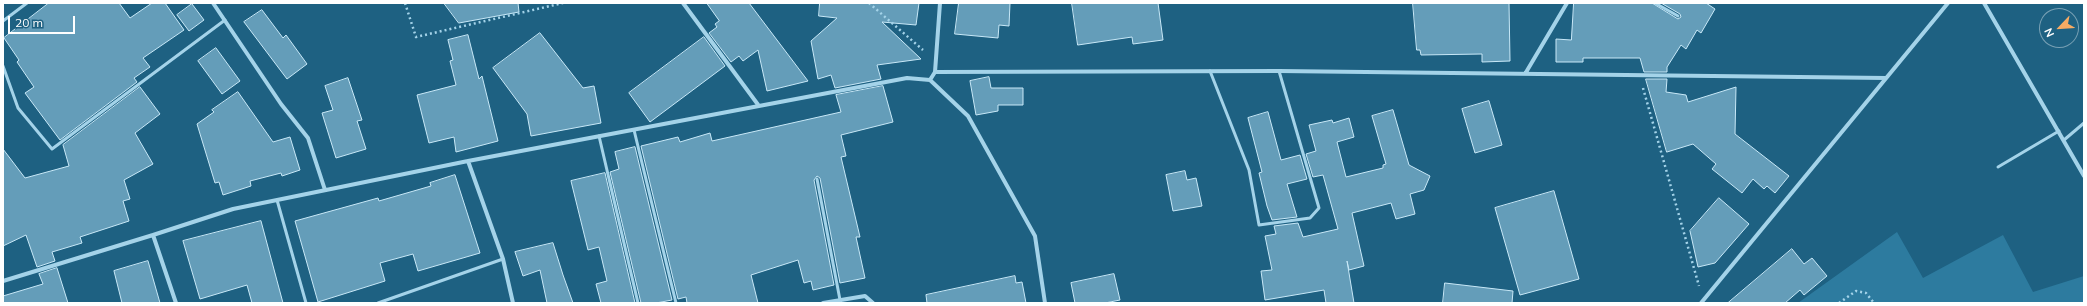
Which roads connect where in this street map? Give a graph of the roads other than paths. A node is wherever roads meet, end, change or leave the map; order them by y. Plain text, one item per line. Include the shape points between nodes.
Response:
1 (27, 3) edge
2 (213, 3) edge
3 (683, 3) edge
4 (940, 3) edge
5 (1567, 3) edge
6 (1655, 3) edge
7 (1948, 3) edge
8 (1984, 3) edge
9 (1678, 16) dead end
10 (225, 20) junction
11 (3, 21) edge
12 (3, 66) edge
13 (1210, 71) junction
14 (1279, 71) junction
15 (934, 72) junction
16 (1525, 74) junction
17 (1886, 78) junction
18 (930, 80) junction
19 (759, 106) junction
20 (2084, 123) edge
21 (634, 130) junction
22 (2059, 131) junction
23 (599, 136) junction
24 (2064, 140) junction
25 (468, 162) junction
26 (1998, 167) dead end
27 (2084, 176) edge
28 (817, 179) dead end
29 (325, 190) junction
30 (277, 200) junction
31 (154, 236) junction
32 (503, 260) junction
33 (3, 281) edge
34 (840, 300) junction
35 (1703, 302) edge
36 (176, 303) edge
37 (306, 303) edge
38 (378, 303) edge
39 (513, 303) edge
40 (638, 303) edge
41 (676, 303) edge
42 (823, 303) edge
43 (874, 303) edge
44 (1045, 303) edge

1 - 11 lane
2 - 10 street
3 - 19 street
4 - 15 street
5 - 16 street
6 - 9 lane
7 - 17 street
8 - 22 street
10 - 12 lane via 52,149 18,108
10 - 29 street via 308,138
13 - 14 street
13 - 14 lane via 1249,170 1258,225 1310,218 1319,208
13 - 15 street
14 - 16 street
15 - 18 street
16 - 17 street
17 - 35 street
18 - 19 street via 907,78
18 - 44 street via 968,116 1035,236
19 - 21 street
20 - 24 lane
21 - 23 street
21 - 41 lane
22 - 24 street
22 - 26 lane
23 - 25 street
23 - 40 lane
24 - 27 street
25 - 29 street
25 - 32 street
28 - 34 lane
29 - 30 street
30 - 31 street via 233,209
30 - 37 lane
31 - 33 street
31 - 36 street
32 - 38 lane
32 - 39 street
34 - 42 street
34 - 43 street via 865,296

